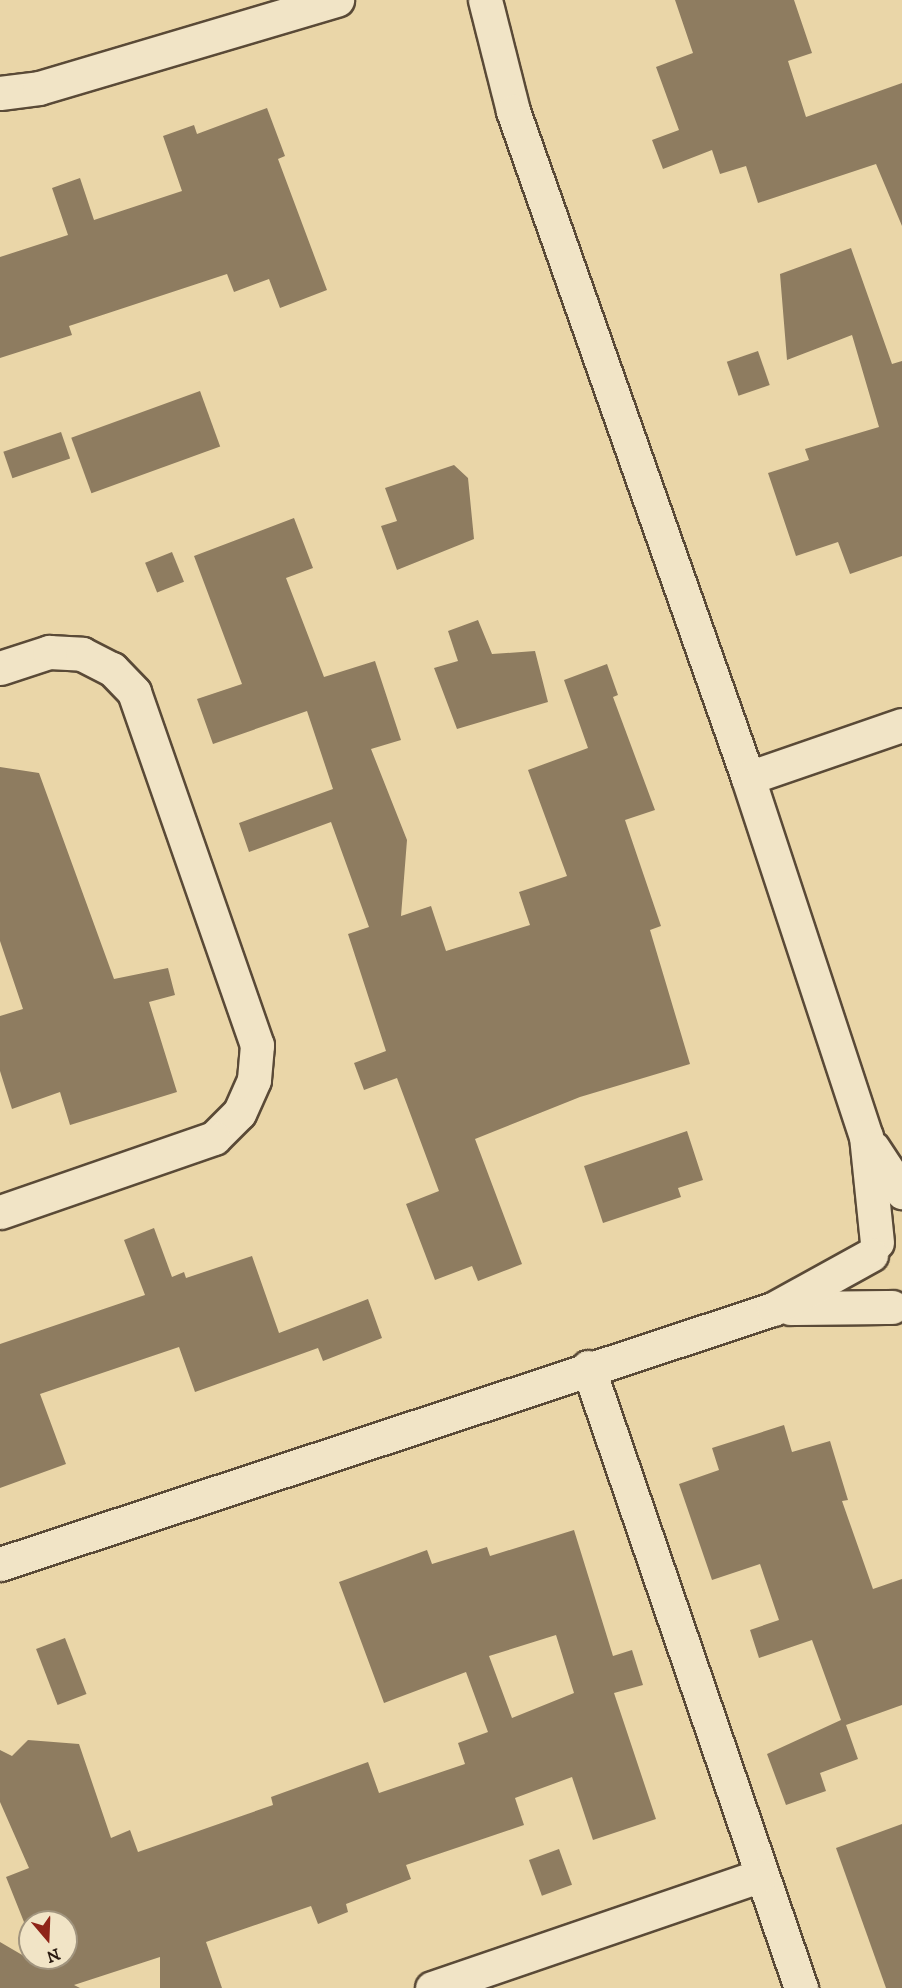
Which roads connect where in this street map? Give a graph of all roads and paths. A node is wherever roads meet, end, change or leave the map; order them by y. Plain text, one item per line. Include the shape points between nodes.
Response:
1 (337, 0) edge
2 (485, 0) edge
3 (0, 93) edge
4 (0, 668) edge
5 (902, 725) edge
6 (748, 778) junction
7 (866, 1136) junction
8 (902, 1192) edge
9 (0, 1212) edge
10 (883, 1241) edge
11 (773, 1309) junction
12 (897, 1309) edge
13 (588, 1367) junction
14 (0, 1564) edge
15 (760, 1876) junction
16 (432, 1988) edge
17 (801, 1988) edge

1 - 3 street via 39,88
2 - 6 street via 513,111
4 - 9 street via 49,652 82,654 112,669 134,692 257,1045 254,1080 239,1113 214,1138
5 - 6 street
6 - 7 street
7 - 8 street
7 - 10 street
10 - 11 street
10 - 12 street via 872,1284
11 - 12 street
11 - 13 street
13 - 14 street
13 - 15 street
15 - 16 street
15 - 17 street

